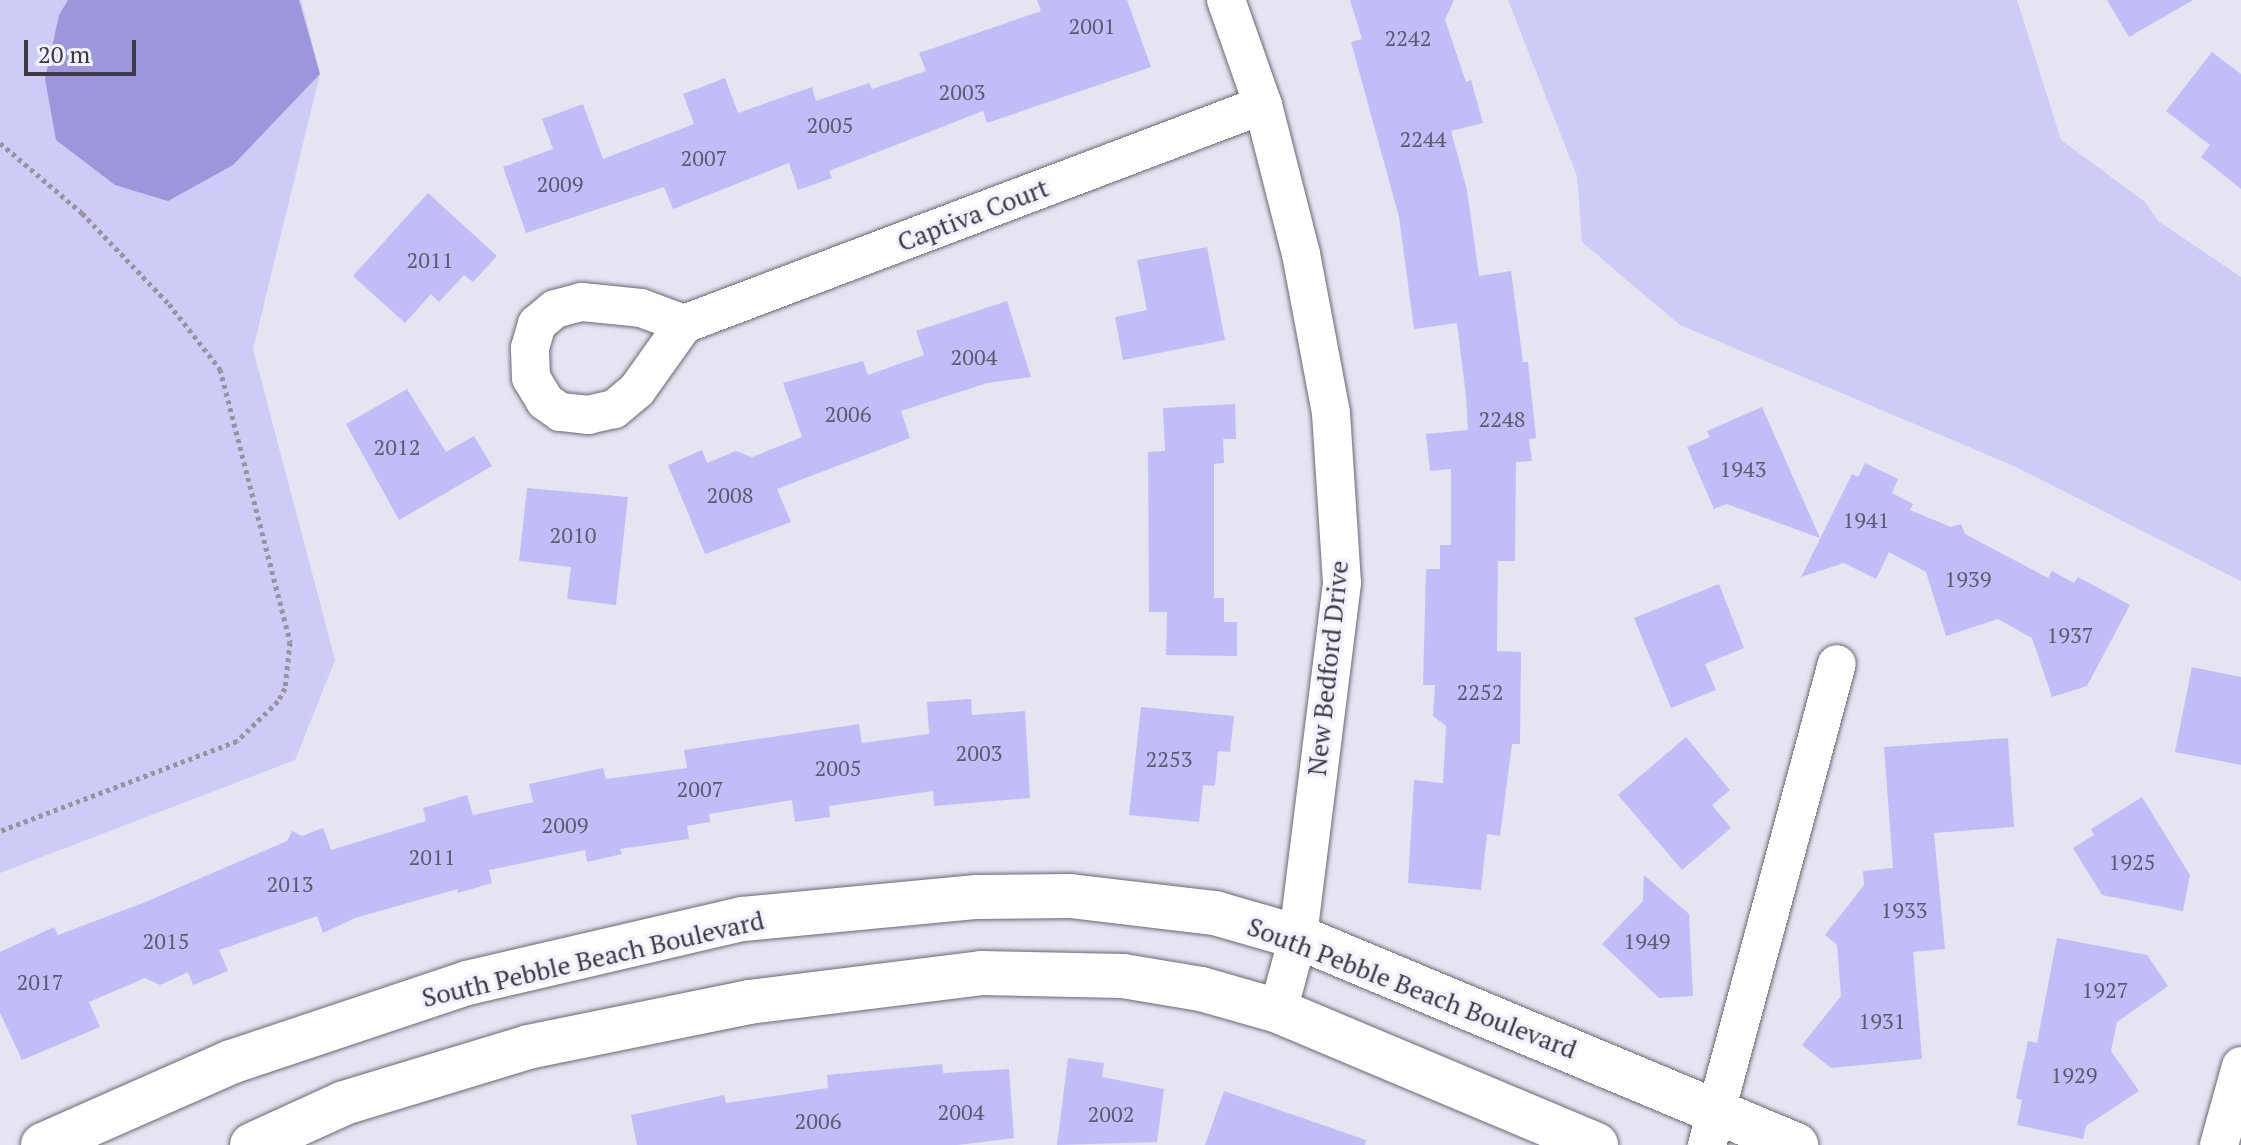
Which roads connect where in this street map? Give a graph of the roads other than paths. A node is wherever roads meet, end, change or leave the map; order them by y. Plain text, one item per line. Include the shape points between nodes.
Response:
1 (1226, 0) edge
2 (1263, 105) junction
3 (684, 324) dead end
4 (1837, 664) dead end
5 (1298, 937) junction
6 (1278, 1011) junction
7 (2241, 1066) edge
8 (1712, 1128) edge
9 (43, 1145) edge
10 (252, 1145) edge
11 (1596, 1145) edge
12 (1796, 1145) edge
13 (2219, 1145) edge

1 - 2 street, New Bedford Drive
2 - 3 street, Captiva Court
2 - 5 street, New Bedford Drive via 1301,254 1331,413 1342,583
4 - 8 street
5 - 6 street, New Bedford Drive
5 - 8 street, South Pebble Beach Boulevard
5 - 9 street, South Pebble Beach Boulevard via 1215,913 1070,896 977,897 743,919 467,983 231,1062
6 - 10 street via 1201,989 1123,976 981,973 749,1002 528,1047 344,1103
6 - 11 street
7 - 13 street
8 - 12 street, South Pebble Beach Boulevard

